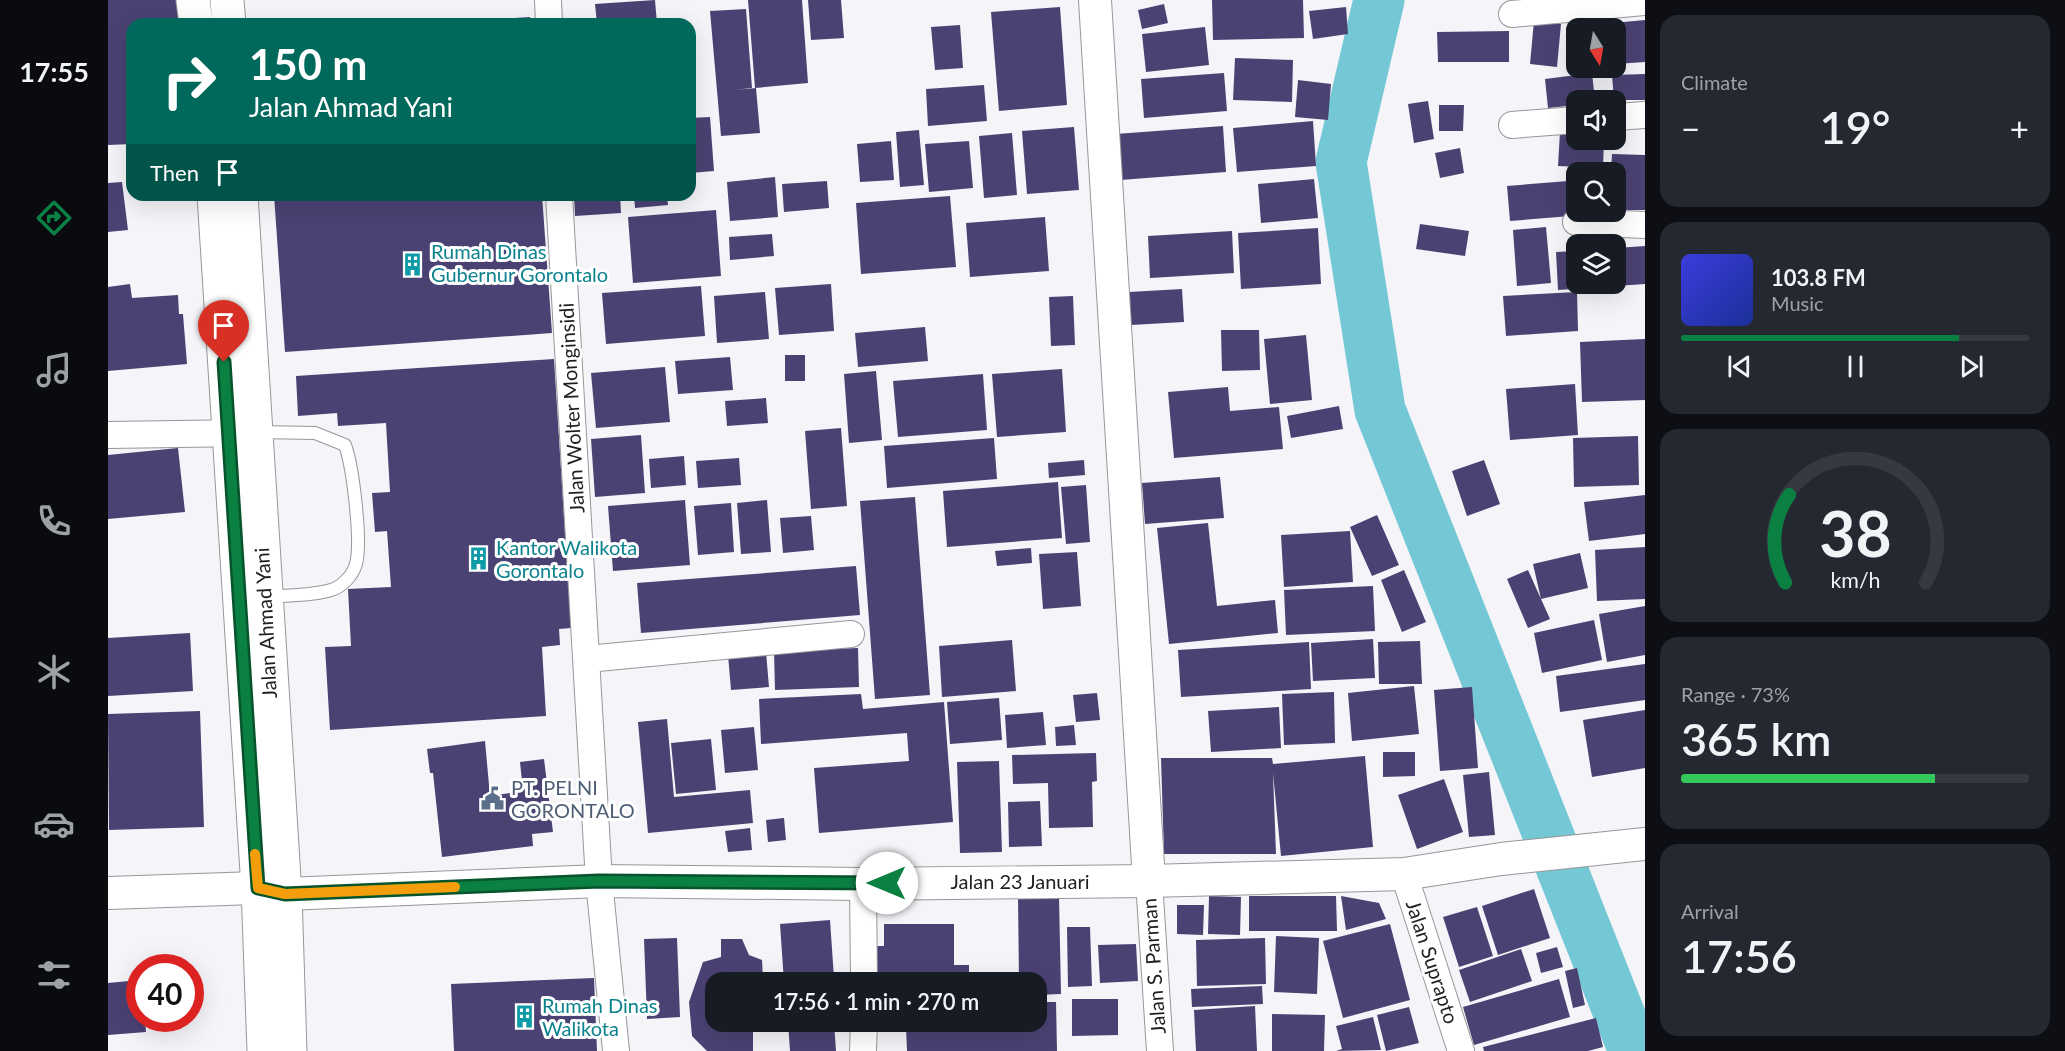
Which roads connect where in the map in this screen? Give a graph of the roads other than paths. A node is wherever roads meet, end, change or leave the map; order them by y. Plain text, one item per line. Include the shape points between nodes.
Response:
1 (193, 0) edge
2 (227, 0) edge
3 (548, 0) edge
4 (1095, 0) edge
5 (1645, 2) edge
6 (1512, 14) dead end
7 (195, 18) edge
8 (228, 18) edge
9 (549, 18) edge
10 (1645, 115) edge
11 (1626, 116) edge
12 (1566, 121) edge
13 (1512, 125) dead end
14 (215, 201) edge
15 (240, 201) edge
16 (559, 201) edge
17 (1576, 222) dead end
18 (1645, 225) edge
19 (243, 433) junction
20 (108, 435) edge
21 (251, 596) junction
22 (851, 634) dead end
23 (586, 659) junction
24 (1631, 845) edge
25 (1404, 874) junction
26 (599, 881) junction
27 (1149, 881) junction
28 (863, 884) junction
29 (271, 891) junction
30 (108, 893) edge
31 (864, 972) edge
32 (864, 1032) edge
33 (264, 1051) edge
34 (290, 1051) edge
35 (616, 1051) edge
36 (863, 1051) edge
37 (1160, 1051) edge
38 (1461, 1051) edge

1 - 7 highway
2 - 8 highway
3 - 9 street
4 - 27 street
5 - 6 street
10 - 11 street
12 - 13 street
14 - 19 highway, Jalan Ahmad Yani
15 - 19 highway, Jalan Ahmad Yani
16 - 23 street, Jalan Wolter Monginsidi
17 - 18 street
19 - 20 street
19 - 21 highway, Jalan Ahmad Yani
19 - 21 lane via 315,433 345,445 351,462 357,543 356,564 350,577 332,590
21 - 29 highway, Jalan Ahmad Yani
22 - 23 street
23 - 26 street, Jalan Wolter Monginsidi
24 - 25 street, Jalan 23 Januari
25 - 27 street, Jalan 23 Januari
25 - 38 street, Jalan Suprapto
26 - 28 street, Jalan 23 Januari
26 - 29 street, Jalan 23 Januari
26 - 35 street, Jalan Wolter Monginsidi
27 - 28 street, Jalan 23 Januari
27 - 37 street, Jalan S. Parman
28 - 31 street
29 - 30 street, Jalan 23 Januari
29 - 33 highway, Jalan Ahmad Yani
29 - 34 highway, Jalan Ahmad Yani
32 - 36 street

